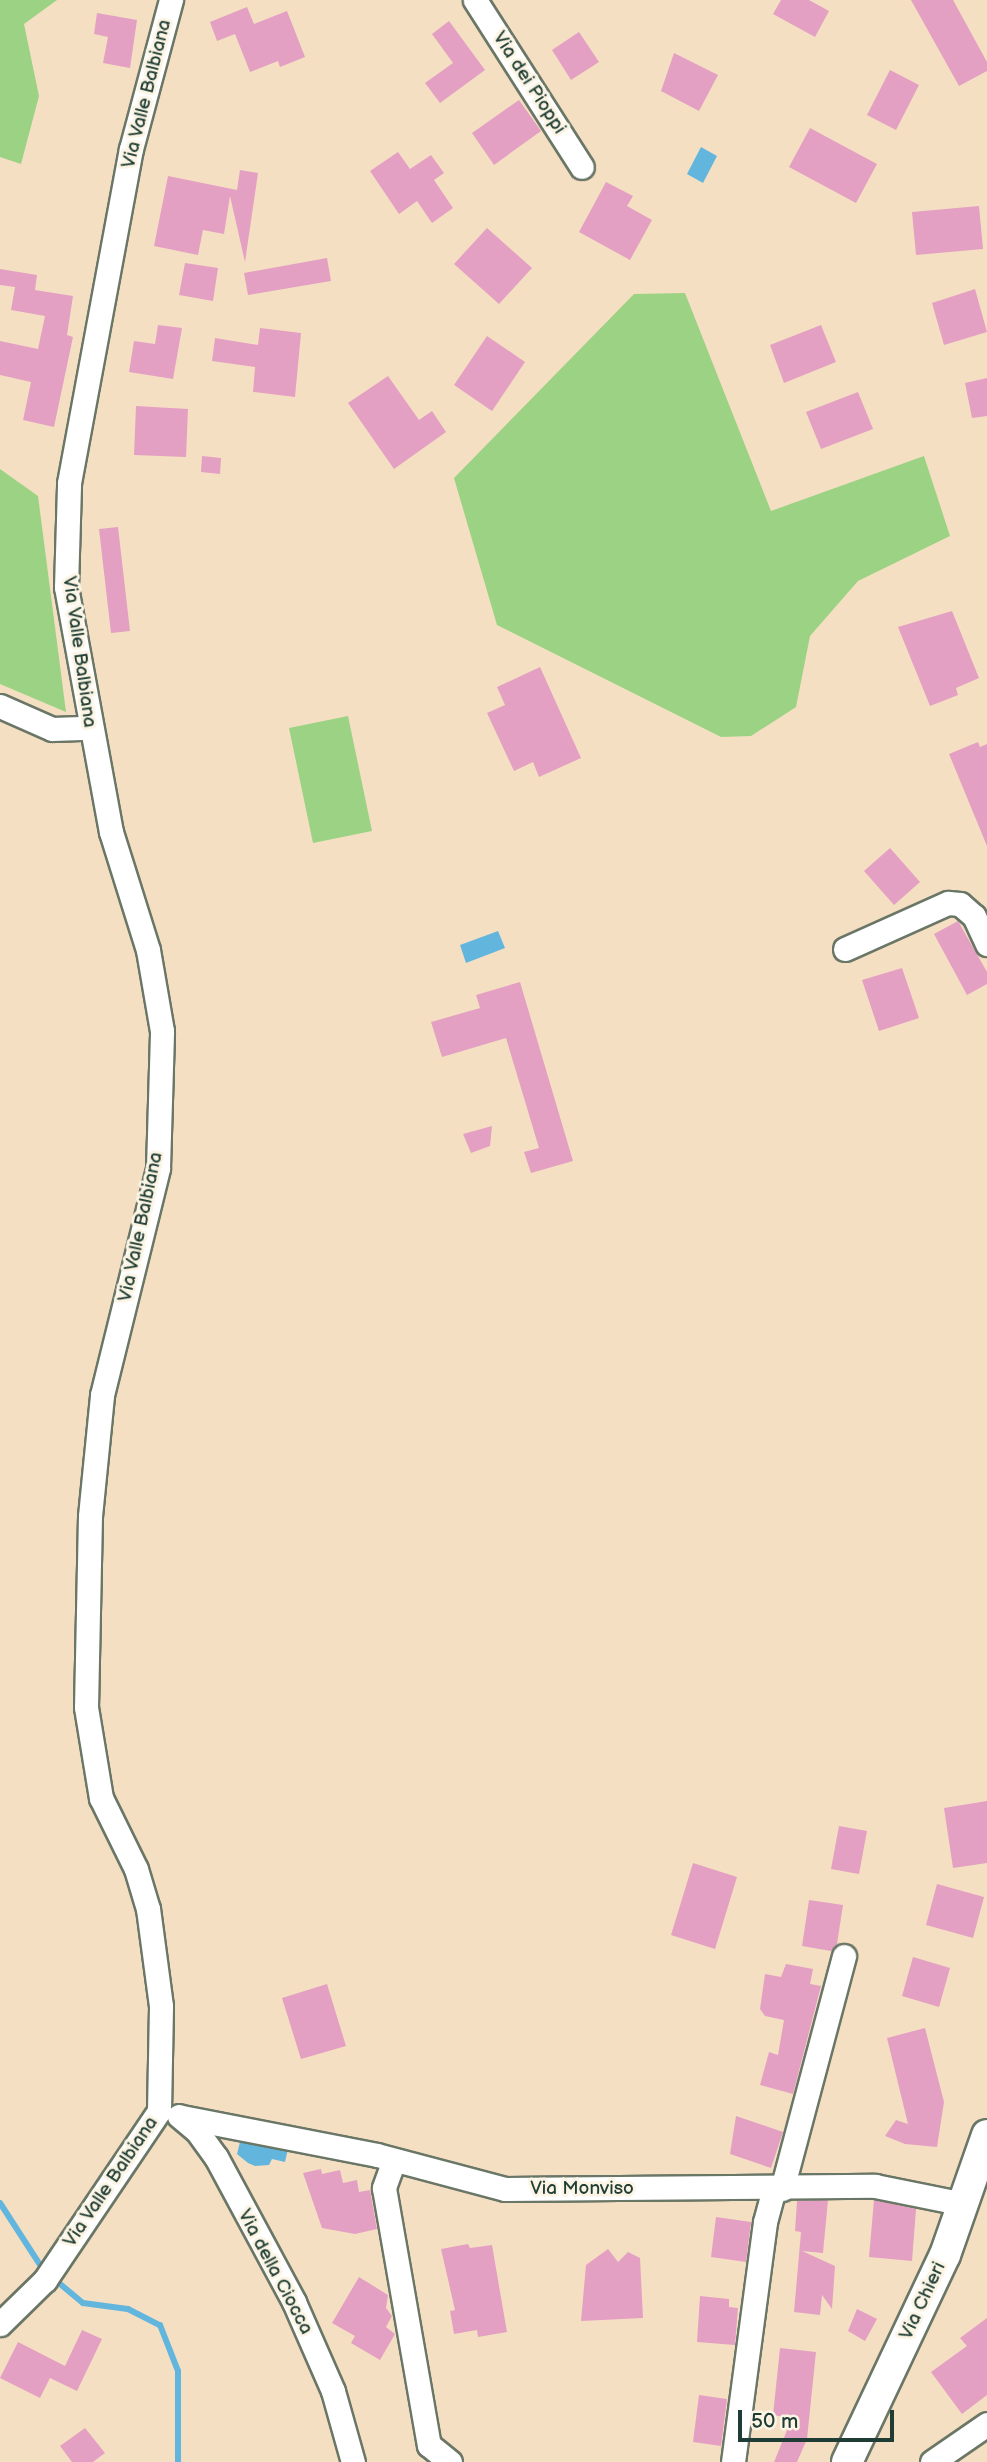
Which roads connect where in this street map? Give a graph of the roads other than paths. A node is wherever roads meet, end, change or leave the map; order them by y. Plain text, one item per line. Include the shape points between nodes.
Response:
1 (171, 0) edge
2 (475, 0) edge
3 (582, 167) dead end
4 (0, 706) edge
5 (89, 728) junction
6 (987, 944) edge
7 (845, 949) dead end
8 (844, 1956) dead end
9 (159, 2110) junction
10 (182, 2117) junction
11 (987, 2135) edge
12 (394, 2160) junction
13 (778, 2189) junction
14 (964, 2204) junction
15 (0, 2301) edge
16 (25, 2301) junction
17 (0, 2324) edge
18 (987, 2424) edge
19 (353, 2462) edge
20 (450, 2462) edge
21 (733, 2462) edge
22 (847, 2462) edge
23 (932, 2462) edge

1 - 5 street, Via Valle Balbiana via 131,149 68,483 66,587
2 - 3 street, Via dei Pioppi
4 - 5 street via 52,729
5 - 9 street, Via Valle Balbiana via 111,832 148,950 162,1031 158,1168 102,1395 90,1516 86,1707 101,1798 136,1868 148,1909 161,2006
6 - 7 street via 974,916 960,904 948,904
8 - 13 street
9 - 10 street
9 - 16 street, Via Valle Balbiana via 80,2231
10 - 12 street, Via Monviso
10 - 19 street, Via della Ciocca via 216,2157 294,2302 333,2391
11 - 14 main road, Via Chieri
12 - 13 street, Via Monviso via 505,2189
12 - 20 street via 384,2188 429,2445
13 - 14 street, Via Monviso via 875,2186
13 - 21 street via 765,2222
14 - 22 main road, Via Chieri via 925,2299
15 - 16 street
16 - 17 street, Via Valle Balbiana
18 - 23 street

